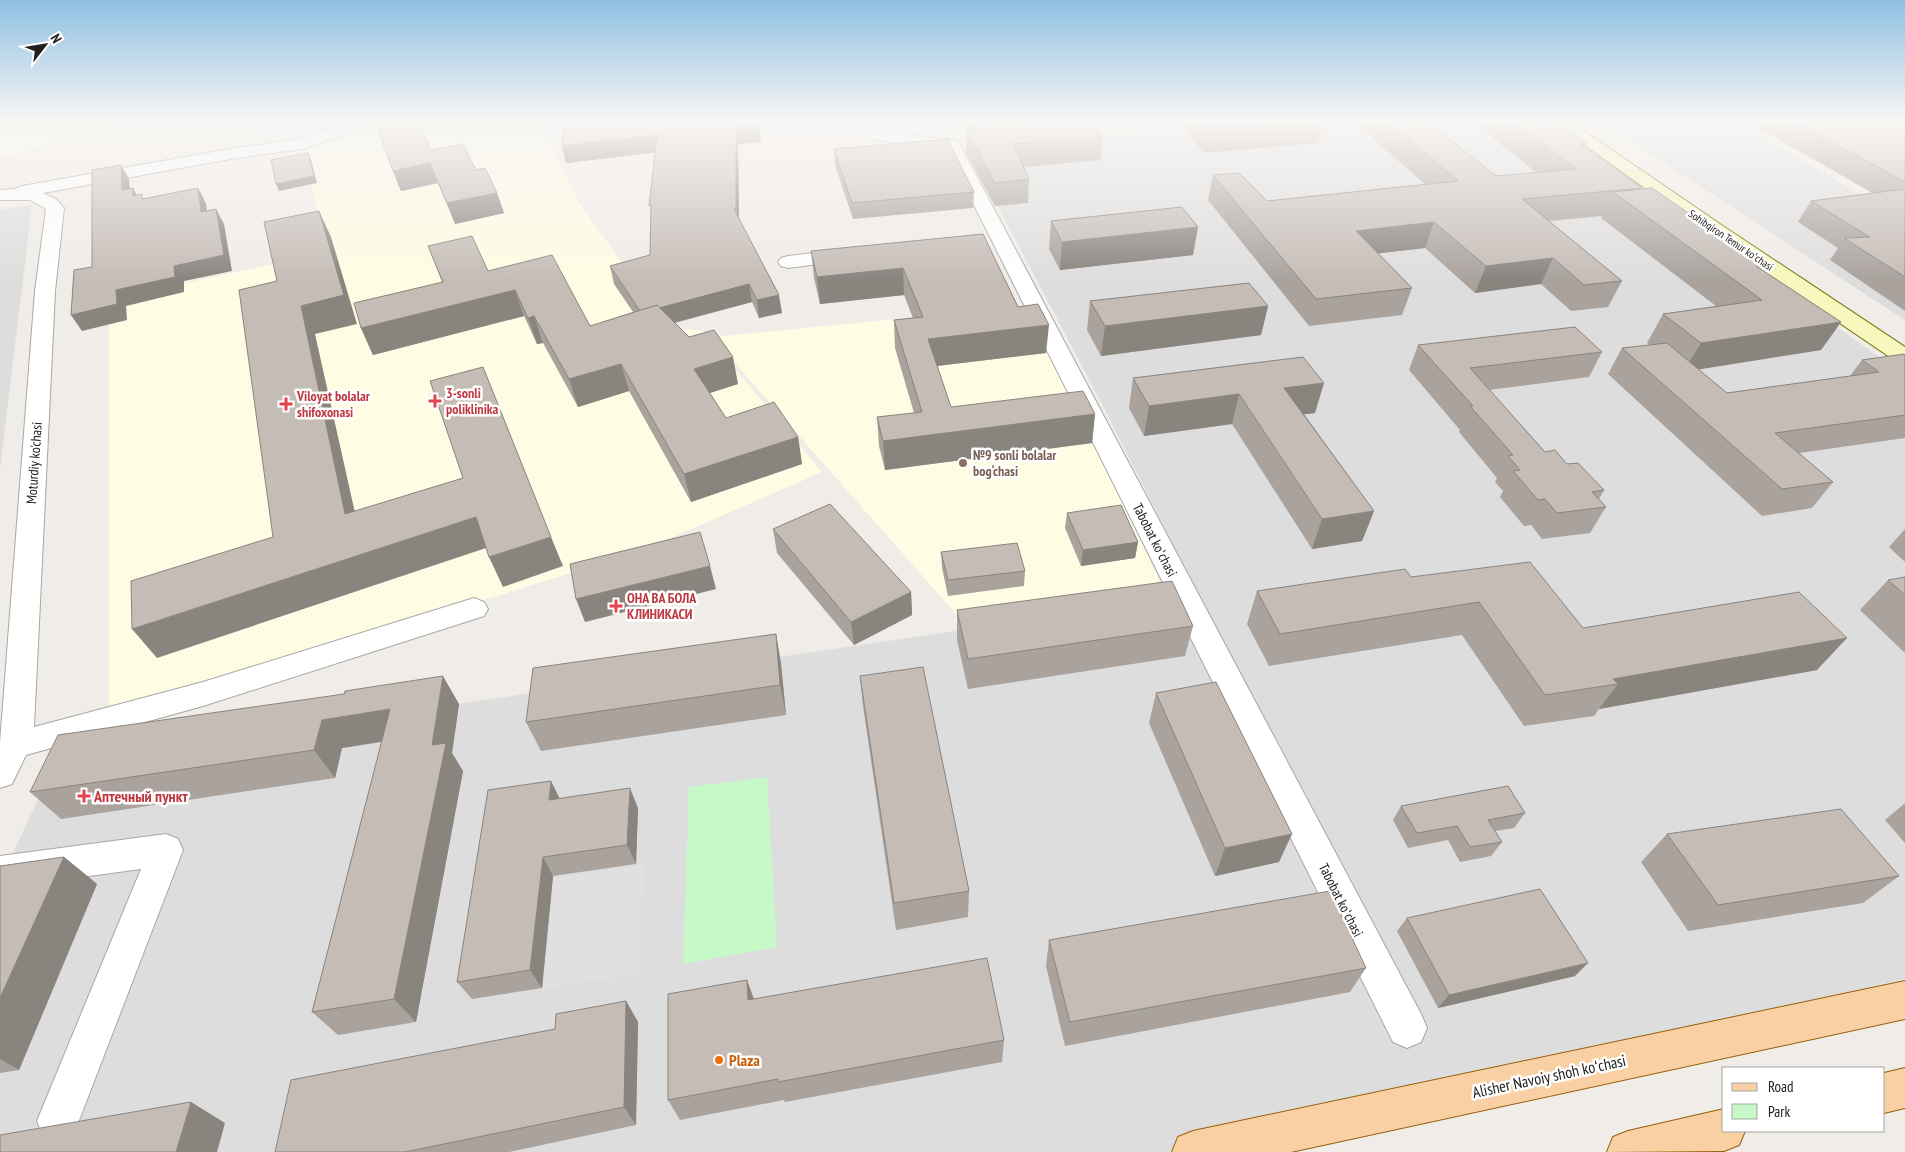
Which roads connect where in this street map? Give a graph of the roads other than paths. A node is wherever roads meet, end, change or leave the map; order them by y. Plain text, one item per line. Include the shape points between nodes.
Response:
1 (116, 174) edge
2 (964, 174) edge
3 (1635, 174) edge
4 (2, 194) edge
5 (865, 253) edge
6 (788, 262) dead end
7 (1905, 357) edge
8 (474, 610) dead end
9 (16, 745) junction
10 (0, 774) edge
11 (0, 872) edge
12 (1905, 1000) edge
13 (1407, 1028) dead end
14 (1905, 1088) edge
15 (1885, 1093) edge
16 (58, 1121) dead end
17 (1722, 1130) edge
18 (1193, 1152) edge
19 (1628, 1152) edge

1 - 4 street
2 - 13 street, Tabobat koʻchasi via 990,239
3 - 7 main road, Sohibqiron Temur koʻchasi
4 - 9 street, Moturdiy ko'chasi via 31,195 49,200 55,208 45,291
5 - 6 street
8 - 9 street via 203,694
9 - 10 street, Moturdiy ko'chasi
11 - 16 street via 166,850
12 - 18 main road, Alisher Navoiy shoh koʻchasi
14 - 15 main road
17 - 19 main road

